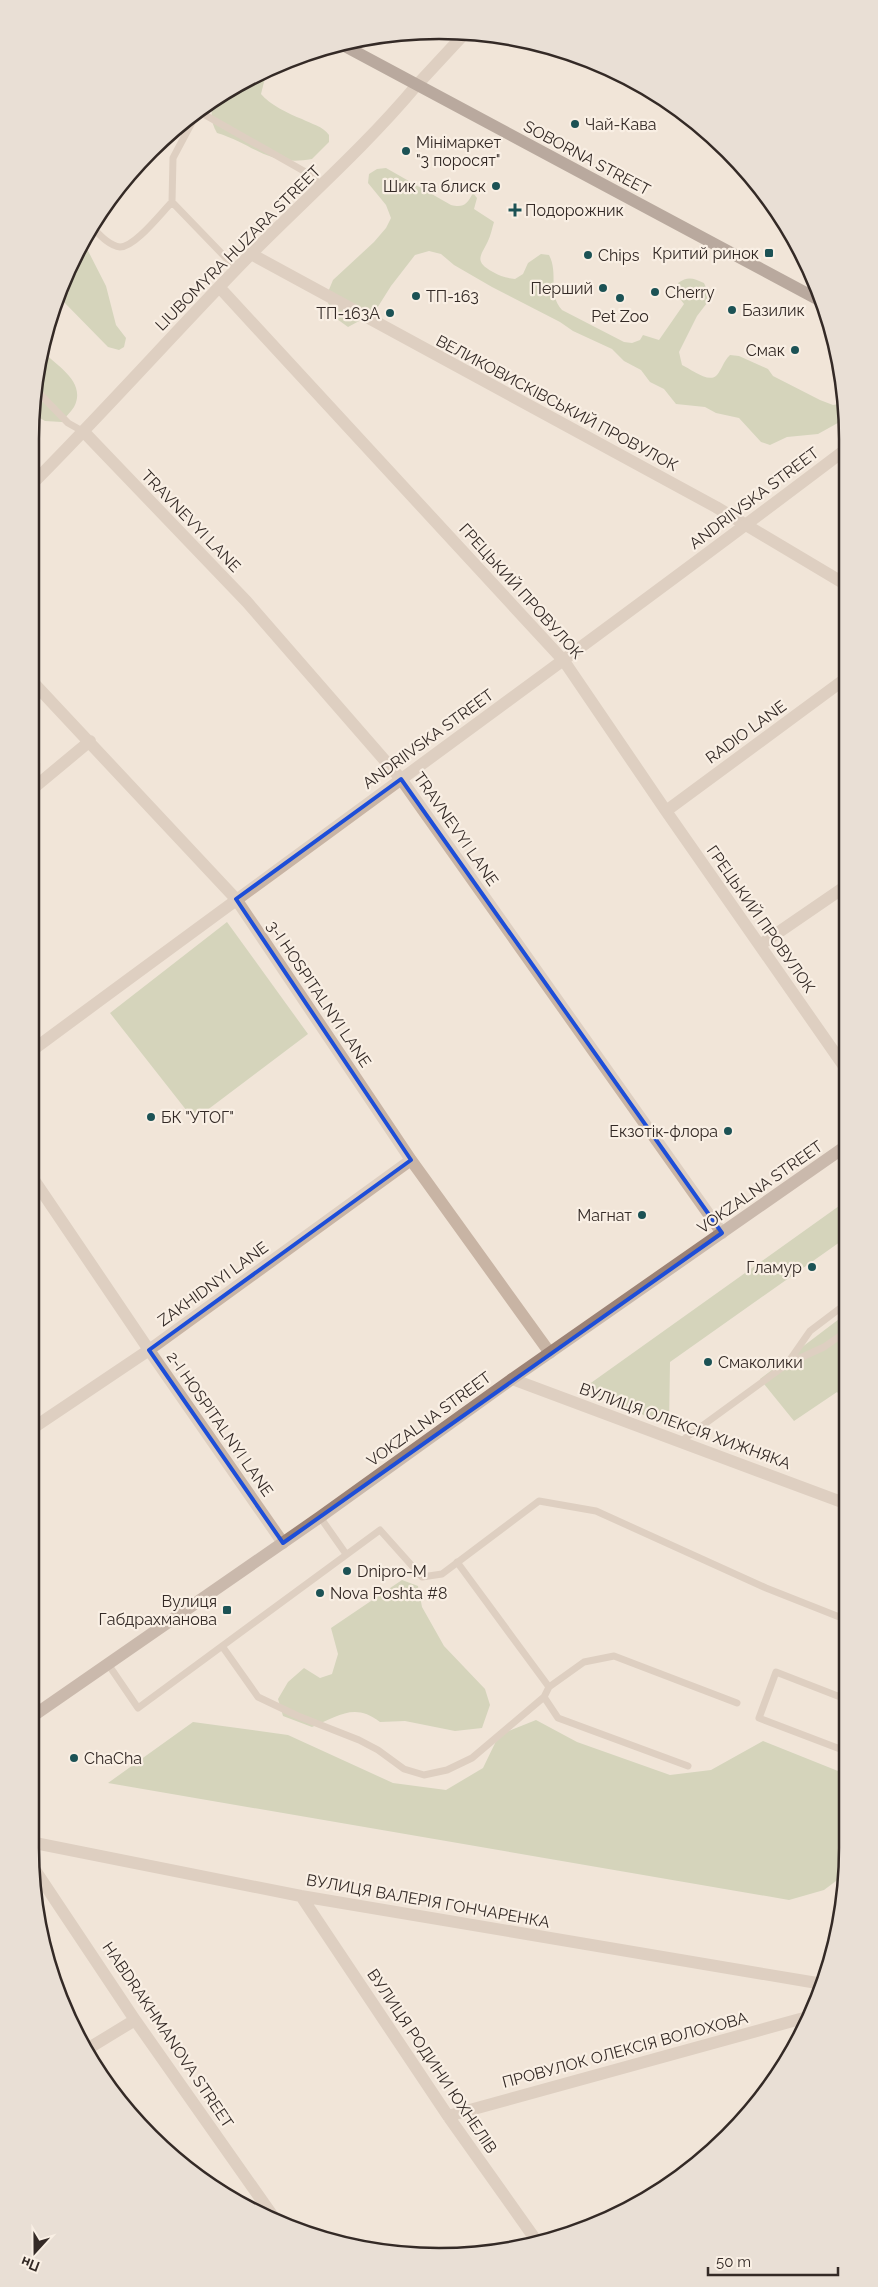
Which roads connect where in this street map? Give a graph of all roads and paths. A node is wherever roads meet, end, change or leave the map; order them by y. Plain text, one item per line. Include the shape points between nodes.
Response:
1 (459, 40) edge
2 (349, 49) edge
3 (416, 86) junction
4 (204, 115) edge
5 (191, 125) edge
6 (322, 186) junction
7 (172, 202) junction
8 (97, 231) edge
9 (251, 254) junction
10 (238, 267) junction
11 (220, 288) junction
12 (813, 298) edge
13 (41, 396) edge
14 (84, 432) junction
15 (839, 455) edge
16 (39, 477) edge
17 (746, 525) junction
18 (839, 580) edge
19 (564, 661) junction
20 (839, 683) edge
21 (39, 687) edge
22 (90, 741) junction
23 (400, 779) junction
24 (39, 784) edge
25 (666, 811) junction
26 (839, 891) edge
27 (236, 899) junction
28 (760, 945) junction
29 (39, 1045) edge
30 (839, 1060) edge
31 (839, 1151) edge
32 (411, 1160) junction
33 (39, 1187) edge
34 (722, 1233) junction
35 (839, 1309) edge
36 (839, 1336) edge
37 (149, 1350) junction
38 (550, 1353) junction
39 (787, 1364) junction
40 (512, 1379) junction
41 (39, 1424) edge
42 (680, 1442) junction
43 (839, 1501) edge
44 (320, 1517) junction
45 (283, 1543) junction
46 (346, 1554) junction
47 (457, 1562) junction
48 (839, 1616) edge
49 (222, 1646) junction
50 (108, 1664) junction
51 (549, 1687) junction
52 (839, 1696) edge
53 (544, 1697) junction
54 (737, 1703) dead end
55 (39, 1712) edge
56 (839, 1749) edge
57 (688, 1766) dead end
58 (39, 1844) edge
59 (40, 1878) edge
60 (301, 1896) junction
61 (816, 1983) edge
62 (801, 2019) edge
63 (135, 2020) junction
64 (91, 2047) edge
65 (448, 2116) junction
66 (269, 2210) edge
67 (534, 2237) edge

1 - 3 street, LIUBOMYRA HUZARA STREET
2 - 3 main road, SOBORNA STREET
3 - 6 street, LIUBOMYRA HUZARA STREET
3 - 12 main road, SOBORNA STREET
4 - 6 lane via 309,174
5 - 7 lane via 173,158
6 - 9 street, LIUBOMYRA HUZARA STREET
7 - 8 lane via 130,245 119,247
7 - 10 lane
9 - 10 street, LIUBOMYRA HUZARA STREET
9 - 17 street, ВЕЛИКОВИСКІВСЬКИЙ ПРОВУЛОК
10 - 11 street, LIUBOMYRA HUZARA STREET
11 - 14 street, LIUBOMYRA HUZARA STREET
11 - 19 street, ГРЕЦЬКИЙ ПРОВУЛОК
13 - 14 lane via 68,423
14 - 16 street, LIUBOMYRA HUZARA STREET
14 - 23 street, TRAVNEVYI LANE via 247,602
15 - 17 street, ANDRIIVSKA STREET
17 - 18 street, ВЕЛИКОВИСКІВСЬКИЙ ПРОВУЛОК
17 - 19 street, ANDRIIVSKA STREET
19 - 23 street, ANDRIIVSKA STREET
19 - 25 street, ГРЕЦЬКИЙ ПРОВУЛОК
20 - 25 street, RADIO LANE
21 - 22 street, 3-I HOSPITALNYI LANE
22 - 24 street
22 - 27 street, 3-I HOSPITALNYI LANE
23 - 27 street, ANDRIIVSKA STREET
23 - 34 street, TRAVNEVYI LANE
25 - 28 street, ГРЕЦЬКИЙ ПРОВУЛОК
26 - 28 street
27 - 29 street, ANDRIIVSKA STREET
27 - 32 street, 3-I HOSPITALNYI LANE
28 - 30 street, ГРЕЦЬКИЙ ПРОВУЛОК
31 - 34 main road, VOKZALNA STREET
32 - 37 street, ZAKHIDNYI LANE
32 - 38 street, 3-I HOSPITALNYI LANE
33 - 37 street, 2-I HOSPITALNYI LANE
34 - 38 main road, VOKZALNA STREET
35 - 39 lane via 810,1331
36 - 39 lane via 824,1347
37 - 41 street, ZAKHIDNYI LANE
37 - 45 street, 2-I HOSPITALNYI LANE
38 - 40 main road, VOKZALNA STREET
39 - 42 lane
40 - 42 street, ВУЛИЦЯ ОЛЕКСІЯ ХИЖНЯКА
40 - 44 main road, VOKZALNA STREET
42 - 43 street, ВУЛИЦЯ ОЛЕКСІЯ ХИЖНЯКА
44 - 45 main road, VOKZALNA STREET
44 - 46 lane
45 - 50 main road, VOKZALNA STREET
46 - 47 lane via 380,1530 422,1578 442,1574
46 - 49 lane
47 - 48 lane via 539,1501 596,1510 766,1588
47 - 51 lane
49 - 50 lane via 138,1708
49 - 53 lane via 258,1697 359,1740 404,1769 424,1774 447,1770 472,1758
50 - 55 main road, VOKZALNA STREET
51 - 53 lane
51 - 54 lane via 584,1662 614,1656
52 - 56 lane via 776,1672 758,1718
53 - 57 lane via 558,1718
58 - 60 street, ВУЛИЦЯ ВАЛЕРІЯ ГОНЧАРЕНКА
59 - 63 street, HABDRAKHMANOVA STREET
60 - 61 street, ВУЛИЦЯ ВАЛЕРІЯ ГОНЧАРЕНКА
60 - 65 street, ВУЛИЦЯ РОДИНИ ЮХНЕЛІВ
62 - 65 street, ПРОВУЛОК ОЛЕКСІЯ ВОЛОХОВА
63 - 64 street
63 - 66 street, HABDRAKHMANOVA STREET
65 - 67 street, ВУЛИЦЯ РОДИНИ ЮХНЕЛІВ

